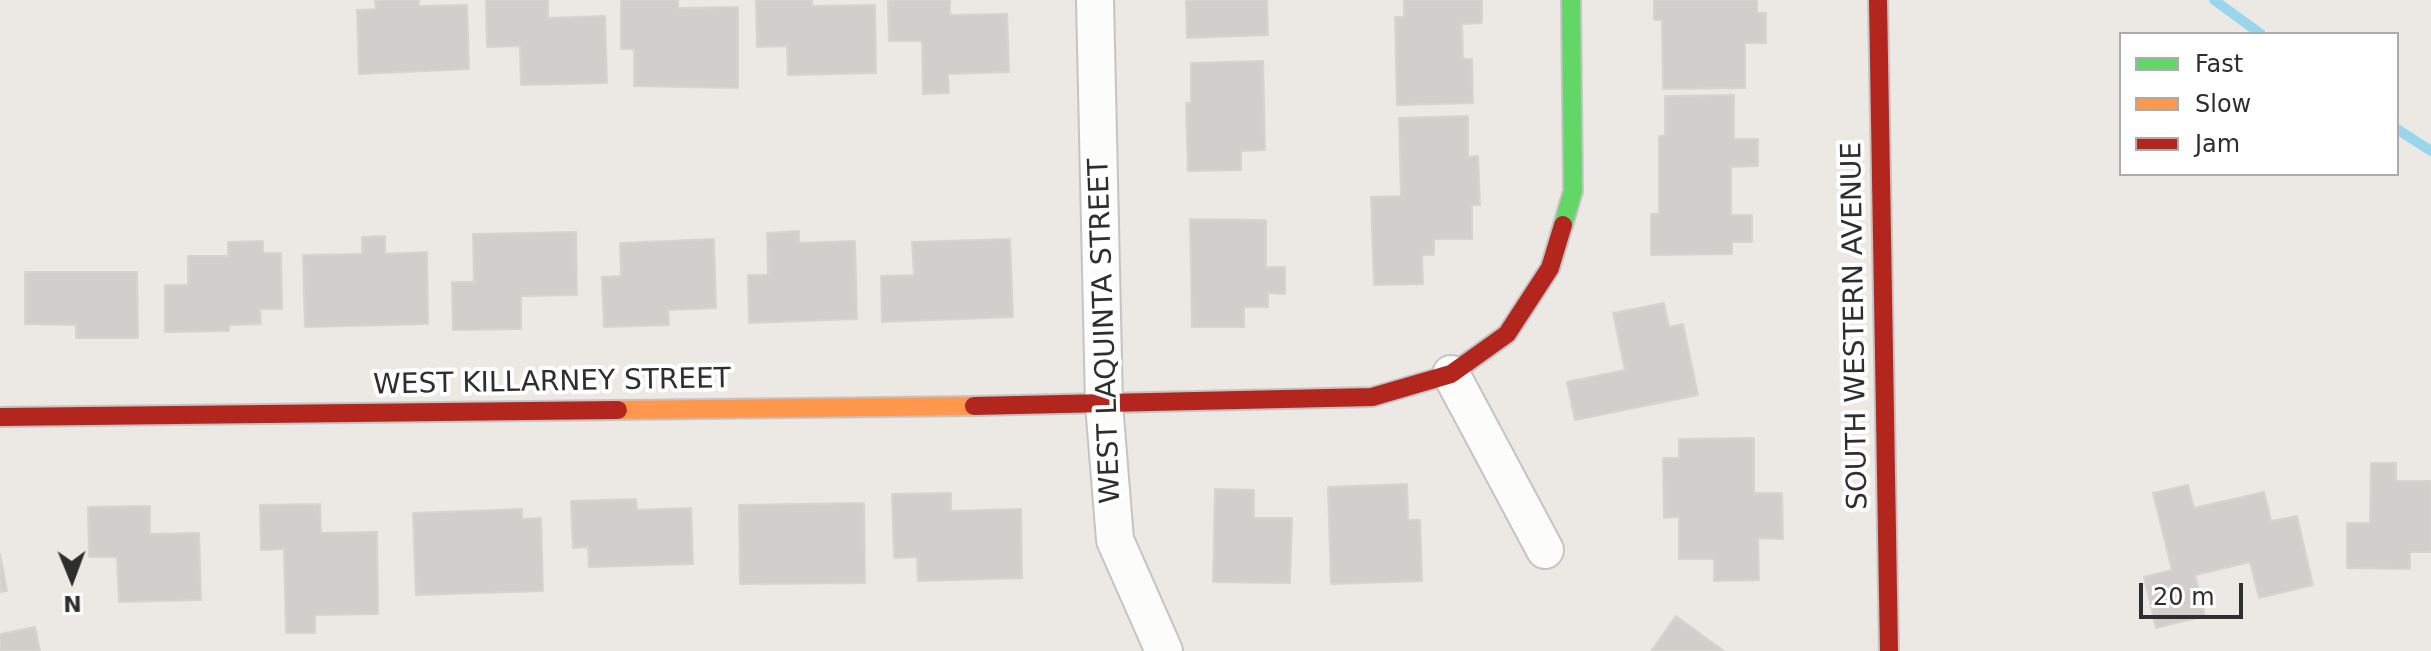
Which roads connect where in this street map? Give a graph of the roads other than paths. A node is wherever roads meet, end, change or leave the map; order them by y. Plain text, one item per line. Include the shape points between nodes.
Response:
1 (1095, 0) edge
2 (1571, 0) edge
3 (1878, 0) edge
4 (1451, 374) junction
5 (1104, 404) junction
6 (0, 417) edge
7 (1545, 550) dead end
8 (1164, 651) edge
9 (1889, 651) edge

1 - 5 street, WEST LAQUINTA STREET
2 - 4 street, WEST KILLARNEY STREET via 1573,191 1550,268 1507,334
3 - 9 street, SOUTH WESTERN AVENUE
4 - 5 street, WEST KILLARNEY STREET via 1372,397
4 - 7 street
5 - 6 street, WEST KILLARNEY STREET
5 - 8 street, WEST LAQUINTA STREET via 1115,540

